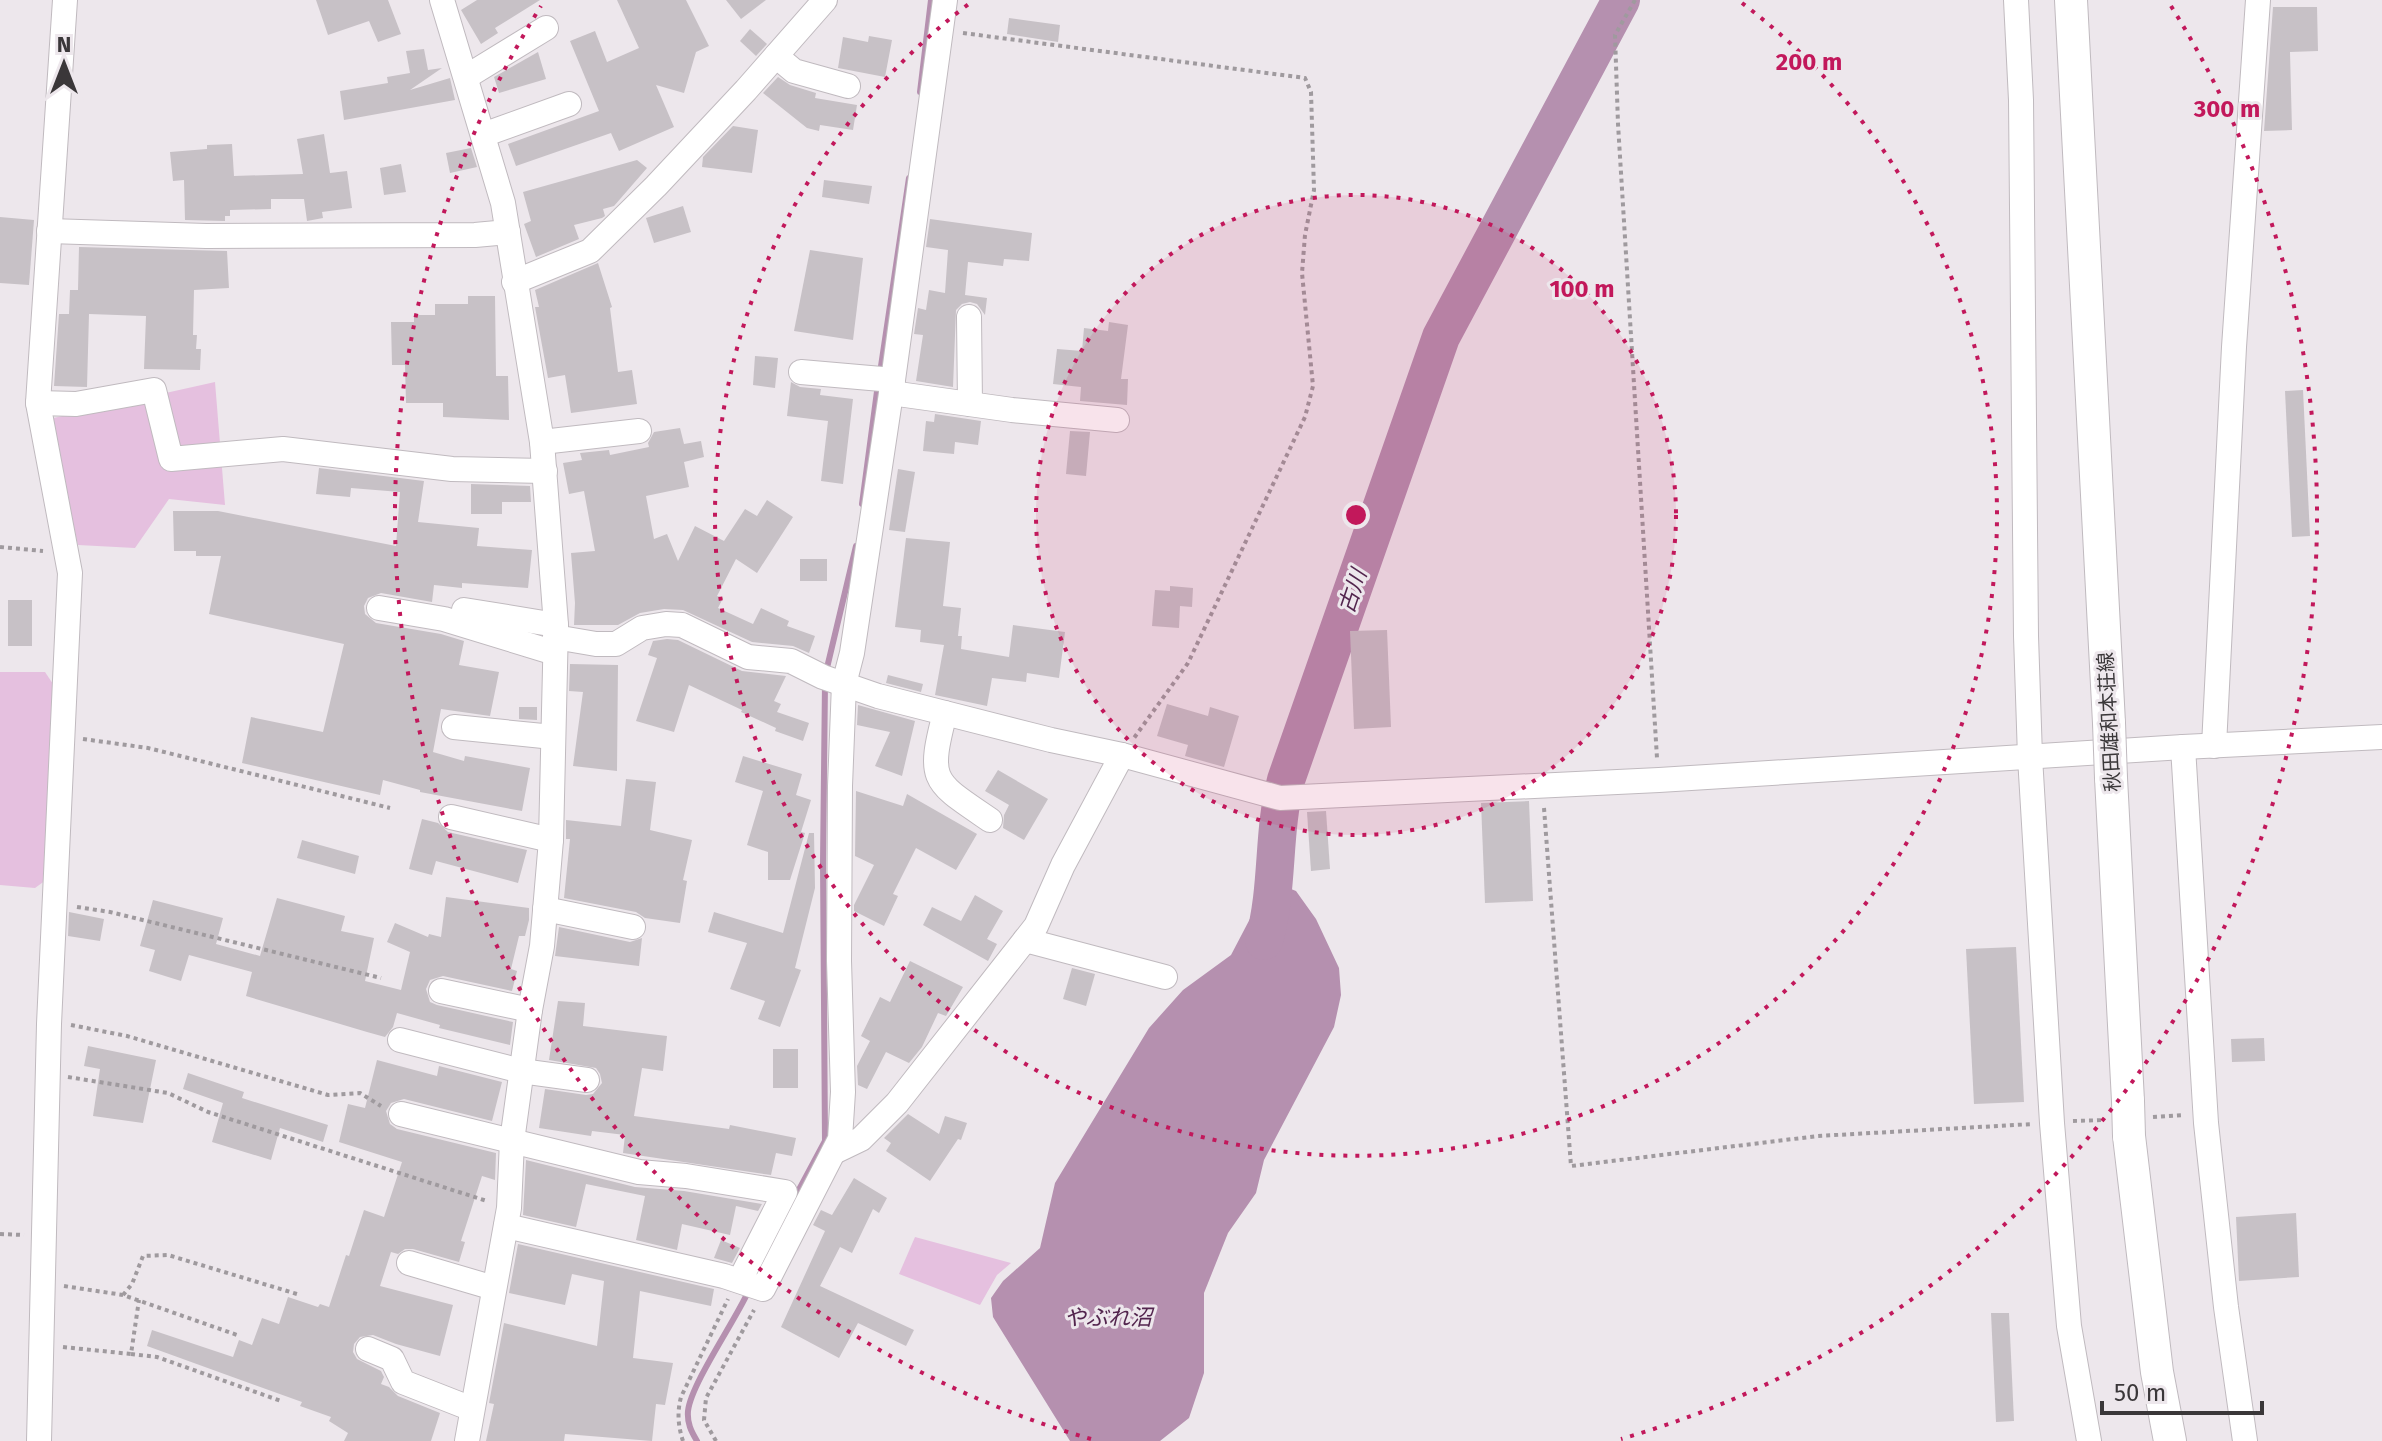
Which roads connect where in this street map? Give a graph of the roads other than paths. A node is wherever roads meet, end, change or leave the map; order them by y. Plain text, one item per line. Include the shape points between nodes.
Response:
1 (65, 0) edge
2 (825, 0) edge
3 (945, 0) edge
4 (2016, 0) edge
5 (2071, 0) edge
6 (2258, 0) edge
7 (451, 4) edge
8 (546, 28) dead end
9 (776, 56) junction
10 (466, 77) junction
11 (848, 86) dead end
12 (569, 104) dead end
13 (483, 135) junction
14 (49, 231) junction
15 (508, 232) junction
16 (514, 282) junction
17 (969, 317) dead end
18 (801, 372) dead end
19 (883, 383) junction
20 (38, 403) junction
21 (970, 404) junction
22 (1117, 420) dead end
23 (639, 431) dead end
24 (542, 442) junction
25 (545, 471) junction
26 (379, 608) dead end
27 (464, 610) dead end
28 (555, 638) junction
29 (834, 681) junction
30 (945, 713) junction
31 (454, 727) dead end
32 (553, 737) junction
33 (2382, 737) edge
34 (2214, 746) junction
35 (2183, 747) junction
36 (1122, 755) junction
37 (2030, 757) junction
38 (451, 817) dead end
39 (990, 820) dead end
40 (551, 840) junction
41 (545, 909) junction
42 (633, 927) dead end
43 (1025, 940) junction
44 (1165, 977) dead end
45 (441, 991) dead end
46 (530, 1010) junction
47 (400, 1040) dead end
48 (521, 1071) junction
49 (587, 1080) dead end
50 (401, 1114) road end
51 (512, 1141) junction
52 (834, 1152) junction
53 (507, 1217) junction
54 (409, 1263) dead end
55 (747, 1283) junction
56 (494, 1288) junction
57 (368, 1349) dead end
58 (472, 1409) junction
59 (39, 1441) edge
60 (467, 1441) edge
61 (2089, 1441) edge
62 (2170, 1441) edge
63 (2245, 1441) edge

1 - 14 street
2 - 9 street
3 - 19 street
4 - 37 street
5 - 62 main road, 秋田雄和本荘線, bridge via 2129,1136
6 - 34 street
7 - 10 street
8 - 10 street
9 - 11 street via 794,71
9 - 16 street via 590,251
10 - 13 street
12 - 13 street
13 - 15 street
14 - 15 street via 206,236
14 - 20 street
15 - 16 street
16 - 24 street
17 - 21 street
18 - 19 street
19 - 21 street
19 - 29 street via 852,653
20 - 25 street via 76,404 154,390 171,459 283,449 452,469
20 - 59 street via 70,573 49,1024
21 - 22 street
23 - 24 street
24 - 25 street
25 - 28 street
26 - 28 street
27 - 28 street
28 - 29 street via 616,644 642,628 682,625 748,657 791,661
28 - 32 street
29 - 30 street
29 - 52 street via 843,1092 840,1139
30 - 36 street
30 - 39 street via 935,751 937,774 946,790
31 - 32 street
32 - 40 street
33 - 34 street
34 - 35 street
35 - 37 street
35 - 63 street via 2206,1123
36 - 37 street via 1280,798
36 - 43 street
37 - 61 street via 2069,1326
38 - 40 street
40 - 41 street
41 - 42 street
41 - 46 street
43 - 44 street
43 - 52 street via 897,1103 861,1139
45 - 46 street
46 - 48 street
47 - 48 street
48 - 49 street
48 - 51 street
50 - 51 street
51 - 53 street
51 - 55 street via 639,1172 785,1192
52 - 55 street
53 - 55 street
53 - 56 street
54 - 56 street
56 - 58 street
57 - 58 street via 392,1359 403,1382
58 - 60 street

